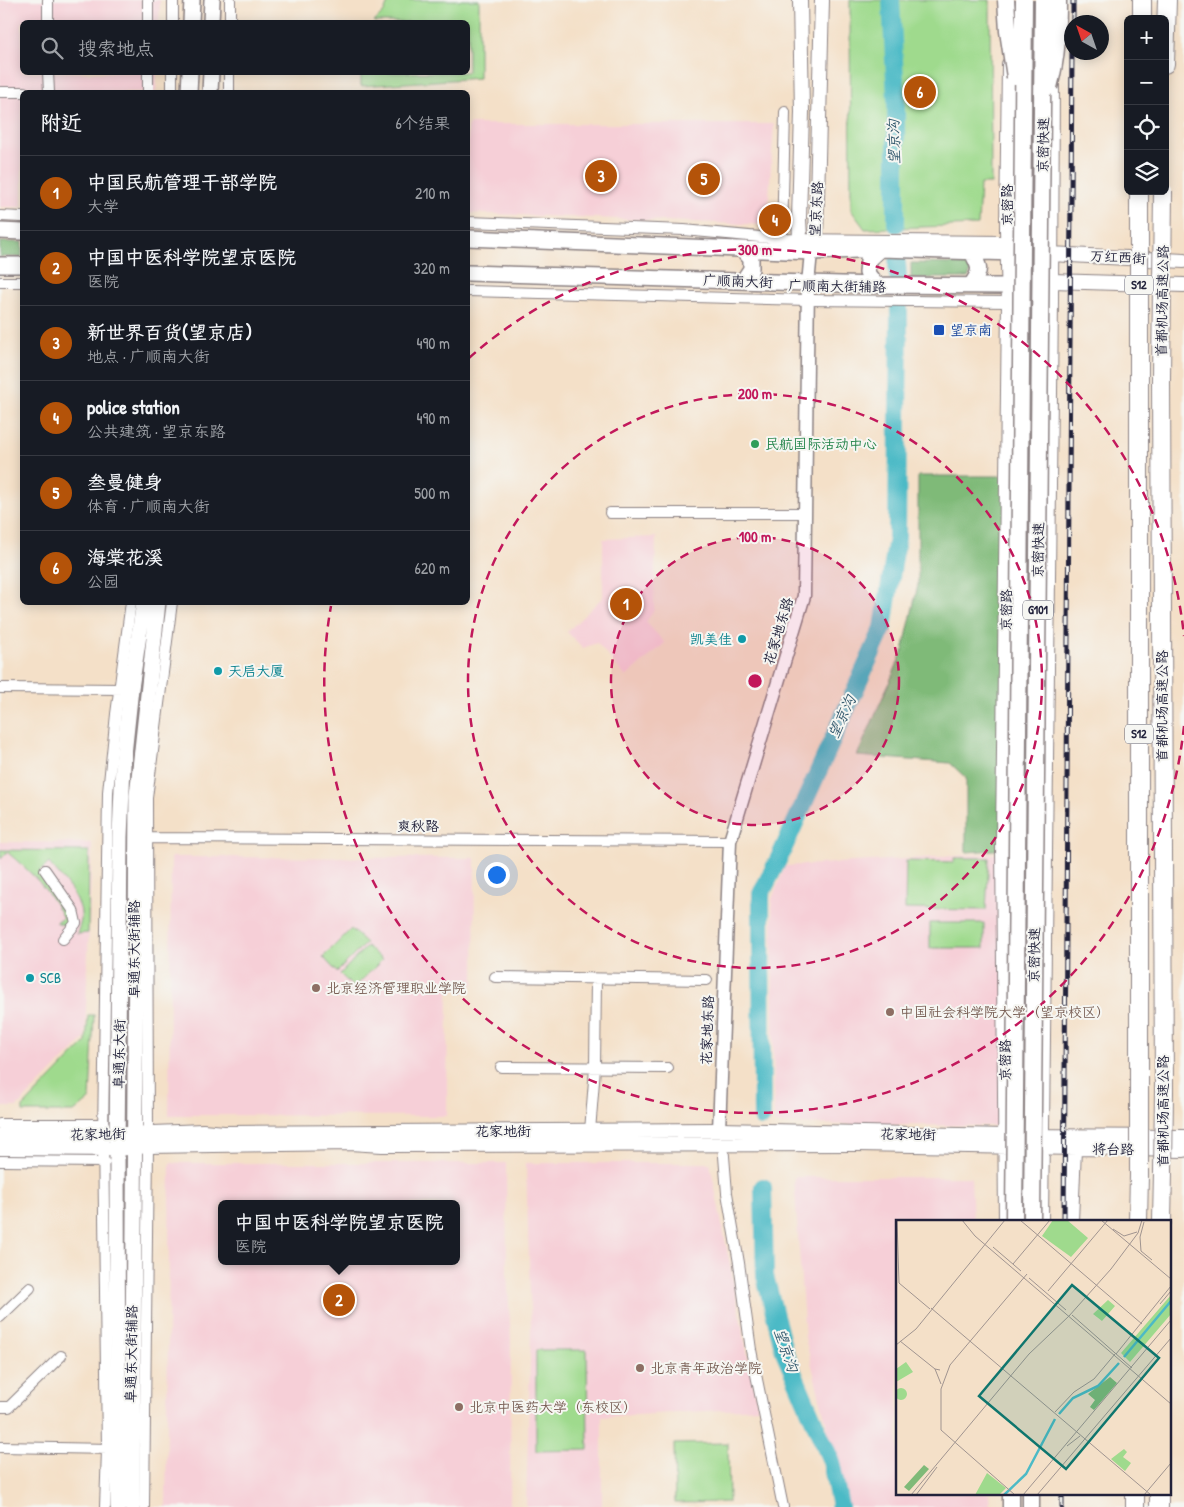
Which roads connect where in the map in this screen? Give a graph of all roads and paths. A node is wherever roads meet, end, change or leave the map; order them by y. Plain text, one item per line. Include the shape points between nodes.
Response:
1 (48, 0) edge
2 (148, 0) edge
3 (173, 0) edge
4 (192, 0) edge
5 (212, 0) edge
6 (230, 0) edge
7 (800, 0) edge
8 (822, 0) edge
9 (1008, 0) edge
10 (1024, 0) edge
11 (1044, 0) edge
12 (1052, 0) edge
13 (1058, 0) edge
14 (1142, 0) edge
15 (1167, 0) edge
16 (1142, 15) edge
17 (48, 20) edge
18 (148, 20) edge
19 (172, 20) edge
20 (191, 20) edge
21 (211, 20) edge
22 (230, 20) edge
23 (1165, 60) edge
24 (48, 75) edge
25 (148, 75) edge
26 (172, 75) edge
27 (190, 75) edge
28 (211, 75) edge
29 (229, 75) edge
30 (48, 90) edge
31 (148, 90) edge
32 (172, 90) edge
33 (189, 90) edge
34 (210, 90) edge
35 (229, 90) edge
36 (0, 92) edge
37 (20, 92) edge
38 (1043, 108) junction
39 (1022, 110) junction
40 (786, 112) dead end
41 (1139, 195) edge
42 (1163, 195) edge
43 (0, 216) edge
44 (20, 217) edge
45 (470, 222) edge
46 (0, 231) edge
47 (20, 232) edge
48 (470, 238) edge
49 (800, 238) junction
50 (782, 240) junction
51 (813, 246) junction
52 (1008, 247) junction
53 (880, 249) junction
54 (743, 250) junction
55 (971, 251) junction
56 (1051, 254) junction
57 (1184, 261) edge
58 (0, 265) edge
59 (20, 265) edge
60 (470, 274) edge
61 (743, 281) junction
62 (1052, 281) junction
63 (0, 282) edge
64 (20, 282) edge
65 (808, 284) junction
66 (876, 285) junction
67 (971, 285) junction
68 (1184, 285) edge
69 (1009, 286) junction
70 (470, 291) edge
71 (808, 300) junction
72 (1009, 302) junction
73 (610, 513) dead end
74 (805, 513) junction
75 (131, 605) edge
76 (143, 605) edge
77 (158, 605) edge
78 (172, 605) edge
79 (0, 688) edge
80 (125, 688) junction
81 (113, 837) junction
82 (143, 838) junction
83 (730, 841) junction
84 (45, 870) dead end
85 (63, 939) dead end
86 (495, 977) dead end
87 (596, 979) junction
88 (707, 980) dead end
89 (501, 1067) dead end
90 (595, 1068) junction
91 (668, 1068) dead end
92 (0, 1124) edge
93 (590, 1131) junction
94 (0, 1135) edge
95 (721, 1137) junction
96 (1184, 1137) edge
97 (142, 1140) junction
98 (1005, 1141) junction
99 (108, 1142) junction
100 (1042, 1142) junction
101 (0, 1148) edge
102 (1074, 1149) junction
103 (1184, 1150) edge
104 (0, 1161) edge
105 (1006, 1220) edge
106 (1014, 1220) edge
107 (1032, 1220) edge
108 (1041, 1220) edge
109 (1071, 1220) edge
110 (1138, 1220) edge
111 (1162, 1220) edge
112 (30, 1288) dead end
113 (0, 1317) edge
114 (61, 1356) dead end
115 (0, 1407) edge
116 (0, 1447) edge
117 (112, 1449) junction
118 (1009, 1494) edge
119 (1031, 1494) edge
120 (1037, 1494) edge
121 (1135, 1494) edge
122 (1160, 1494) edge
123 (105, 1507) edge
124 (118, 1507) edge
125 (132, 1507) edge
126 (144, 1507) edge
127 (783, 1507) edge
128 (1009, 1507) edge
129 (1031, 1507) edge
130 (1037, 1507) edge
131 (1134, 1507) edge
132 (1159, 1507) edge

1 - 17 street
2 - 18 street
3 - 19 street
4 - 20 main road
5 - 21 main road
6 - 22 street
7 - 49 main road, 望京东路
8 - 51 main road, 望京东路
9 - 39 highway, bridge via 1008,31
9 - 52 main road, 京密路
10 - 39 highway, 京密快速 / G101, bridge
11 - 38 highway, 京密快速 / G101, bridge
12 - 56 main road
13 - 38 highway, bridge via 1056,62
14 - 16 highway
15 - 23 highway
24 - 30 street
25 - 31 street
26 - 32 street
27 - 33 main road
28 - 34 main road
29 - 35 street
36 - 37 street
38 - 107 highway, 京密快速 / G101, bridge
39 - 106 highway, 京密快速 / G101, bridge
40 - 50 street
41 - 110 highway, 首都机场高速公路 / S12, bridge
42 - 111 highway, 首都机场高速公路 / S12, bridge
43 - 44 street
45 - 50 street via 684,230
46 - 47 main road
48 - 54 main road
49 - 50 street
49 - 51 main road, 望京东路
51 - 52 street
51 - 53 main road
51 - 54 main road
51 - 65 street, 花家地东路
52 - 55 main road
52 - 56 main road
52 - 69 main road, 京密路 / G101
53 - 55 main road
53 - 66 main road via 868,260 867,273
54 - 61 main road via 751,258 751,269
55 - 67 main road via 979,265 979,274
56 - 57 main road, 万红西街
56 - 62 main road, G101
58 - 59 main road
60 - 61 main road, 广顺南大街
61 - 65 main road, 广顺南大街
62 - 68 main road, 万红西街
62 - 69 main road, 广顺南大街
62 - 72 street, 广顺南大街辅路
62 - 100 main road, G101
63 - 64 street
65 - 66 main road, 广顺南大街
65 - 71 street, 花家地东路
66 - 67 main road, 广顺南大街
67 - 69 main road, 广顺南大街
69 - 72 main road, 京密路 / G101
70 - 71 street, 广顺南大街辅路
71 - 72 street, 广顺南大街辅路
71 - 74 street, 花家地东路
72 - 98 main road, 京密路 / G101 via 1003,840
73 - 74 street
74 - 83 street, 花家地东路 via 804,596
75 - 80 street
76 - 80 main road, 阜通东大街
77 - 82 main road, 阜通东大街 via 137,796
78 - 82 street
79 - 80 street
80 - 81 main road, 阜通东大街 via 123,764
81 - 82 street, 爽秋路
81 - 99 main road, 阜通东大街
81 - 99 street, 阜通东大街辅路 via 101,964
82 - 83 street, 爽秋路
82 - 97 main road, 阜通东大街
83 - 95 street, 花家地东路
84 - 85 street via 73,910 76,924
86 - 87 street
87 - 88 street
87 - 90 street
89 - 90 street
90 - 91 street
90 - 93 street
92 - 99 street
93 - 95 main road, 花家地街
93 - 97 main road, 花家地街 via 203,1131
94 - 99 main road, 花家地街
95 - 97 main road, 花家地街 via 382,1145
95 - 98 main road, 花家地街 via 858,1144
95 - 127 street via 726,1193 751,1350
96 - 100 main road, 将台路
97 - 99 main road, 花家地街
97 - 125 main road, 阜通东大街
97 - 126 street, 阜通东大街辅路
98 - 100 main road, 花家地街
98 - 105 main road, 京密路 / G101
99 - 101 main road, 花家地街
99 - 104 street
99 - 117 main road, 阜通东大街
100 - 102 main road, 将台路
100 - 108 main road, G101
102 - 103 main road, 将台路
102 - 109 main road
112 - 113 street
114 - 115 street via 9,1407
116 - 117 street
117 - 123 street
117 - 124 main road, 阜通东大街
118 - 128 highway
119 - 129 highway
120 - 130 main road
121 - 131 highway
122 - 132 highway

